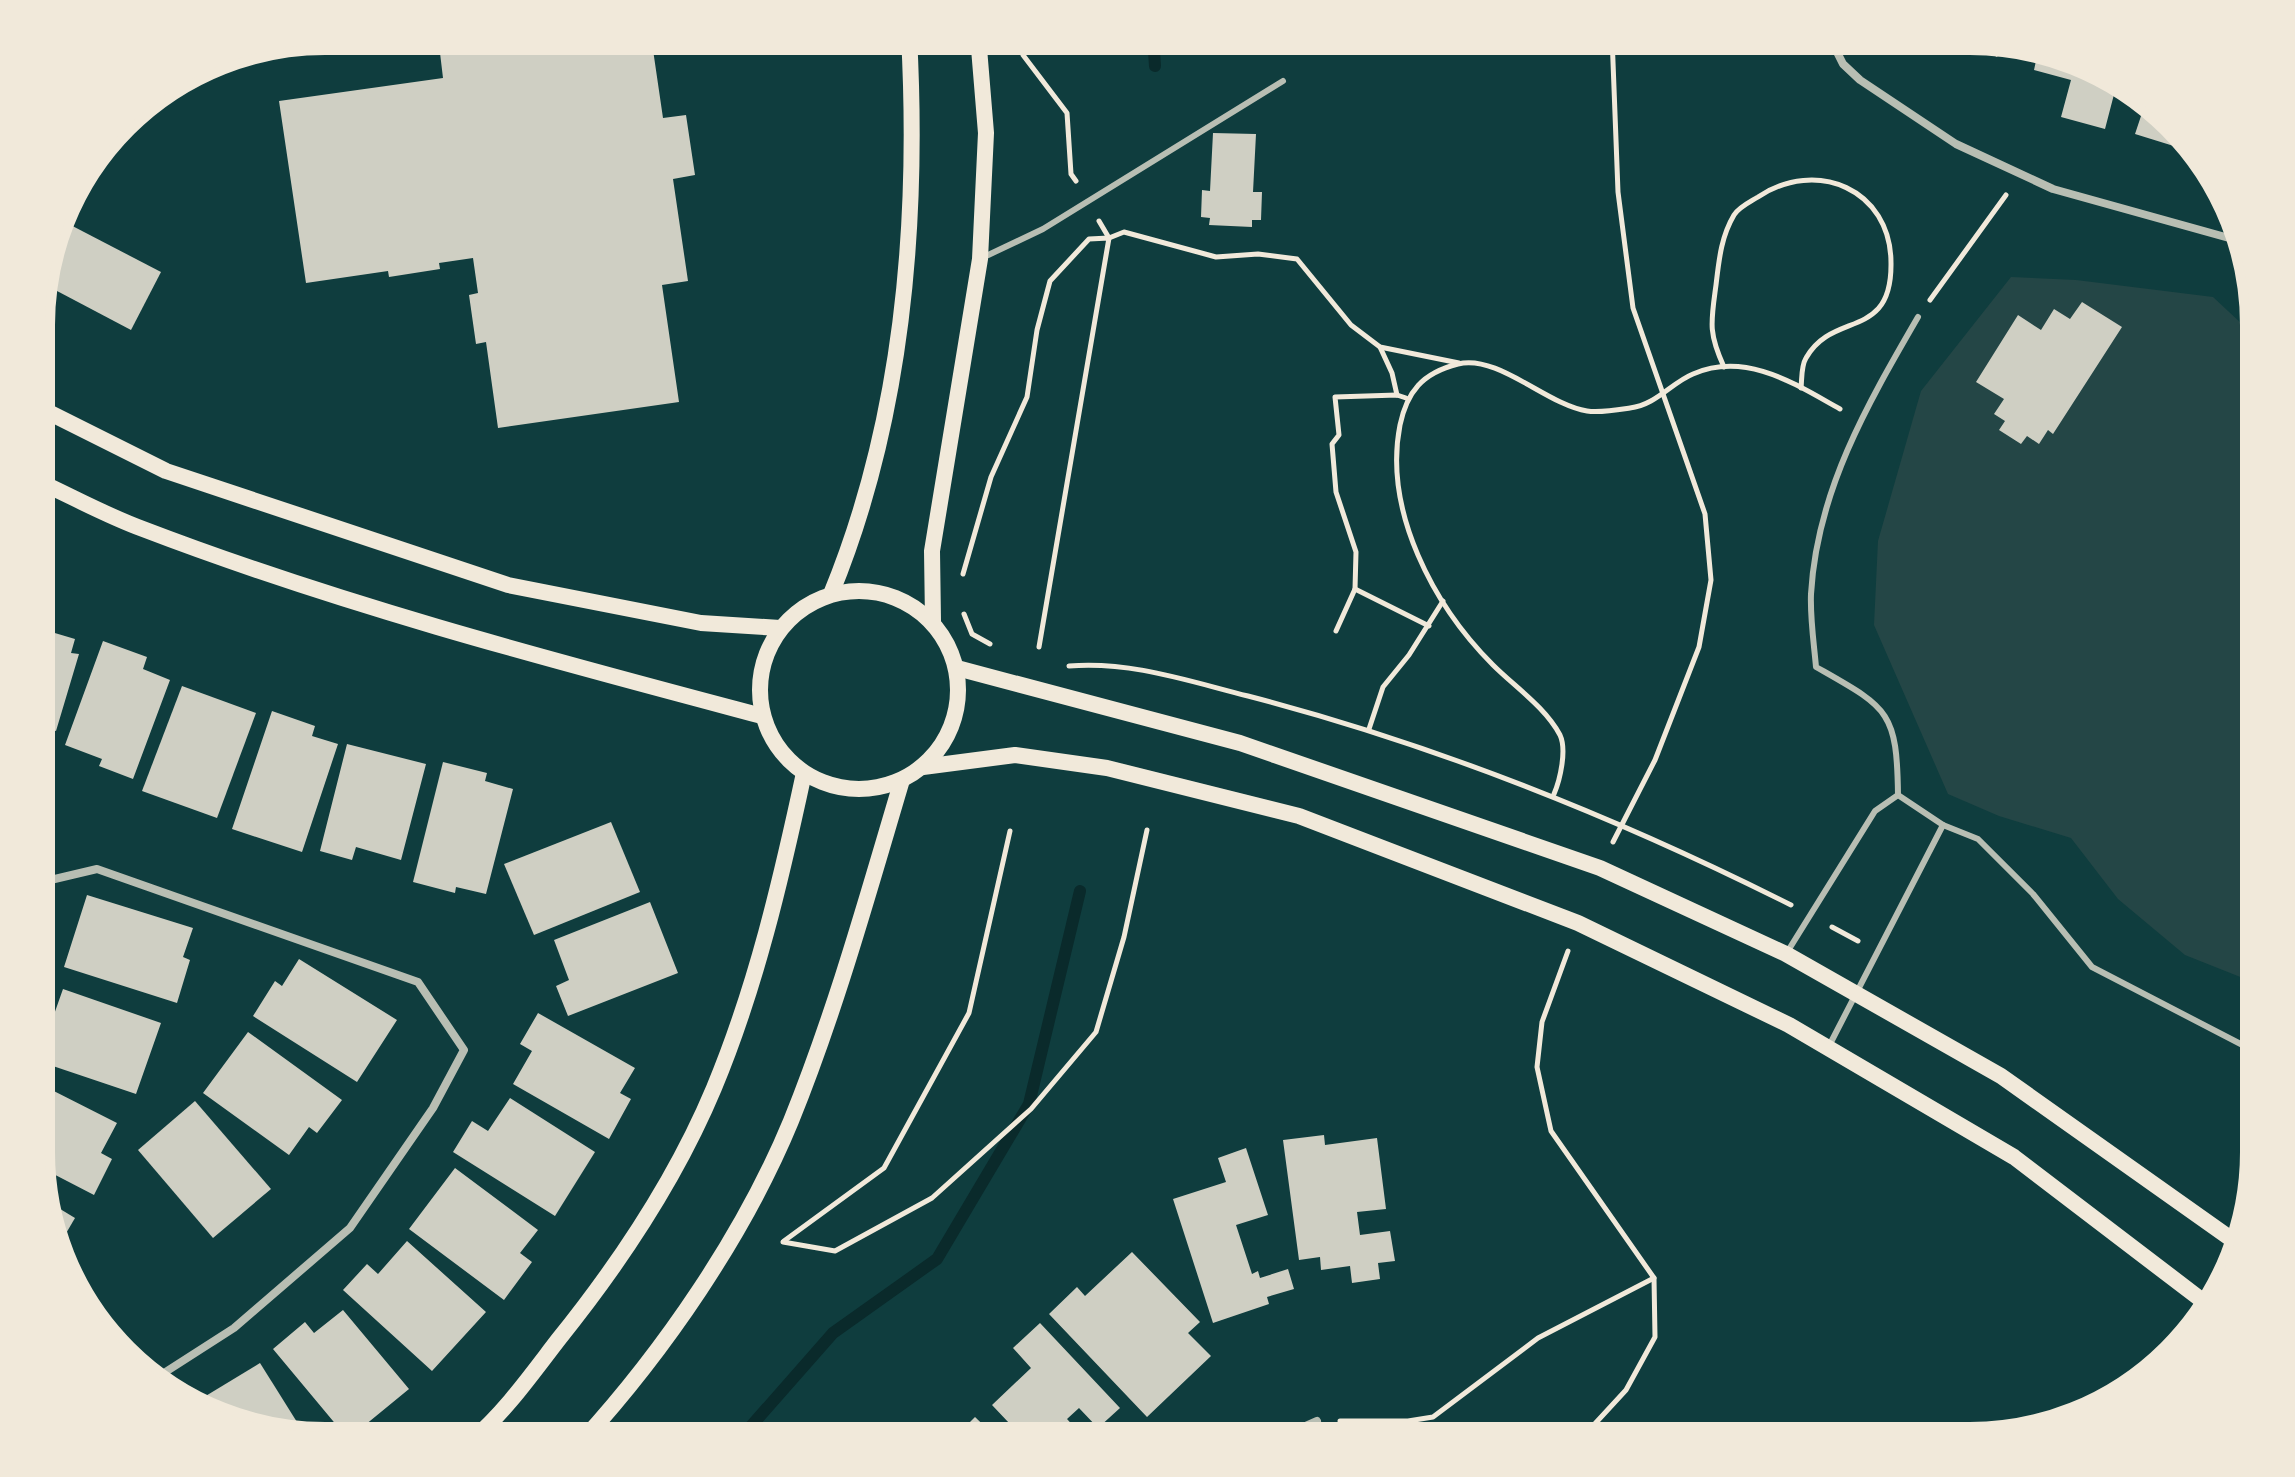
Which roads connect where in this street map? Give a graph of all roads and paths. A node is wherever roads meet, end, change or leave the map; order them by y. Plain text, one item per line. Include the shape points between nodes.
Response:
1 (1613, 50) edge
2 (1836, 50) edge
3 (910, 51) edge
4 (979, 51) edge
5 (1023, 51) edge
6 (1283, 81) dead end
7 (2021, 174) junction
8 (1087, 201) junction
9 (1109, 238) junction
10 (2231, 239) edge
11 (980, 259) junction
12 (1918, 317) joint
13 (1380, 347) junction
14 (1460, 363) junction
15 (1724, 367) junction
16 (1801, 388) junction
17 (1397, 395) junction
18 (1665, 395) junction
19 (1406, 398) junction
20 (50, 413) edge
21 (1859, 419) junction
22 (50, 487) edge
23 (961, 582) dead end
24 (1355, 589) junction
25 (831, 594) junction
26 (1443, 601) junction
27 (962, 609) dead end
28 (933, 621) junction
29 (1429, 626) junction
30 (780, 628) junction
31 (1336, 631) dead end
32 (1039, 647) dead end
33 (995, 648) dead end
34 (1056, 667) dead end
35 (957, 668) junction
36 (762, 716) junction
37 (1369, 729) junction
38 (923, 767) junction
39 (804, 773) junction
40 (902, 780) junction
41 (1554, 794) junction
42 (1898, 795) junction
43 (1622, 825) junction
44 (1943, 825) junction
45 (1147, 830) dead end
46 (1010, 831) dead end
47 (1600, 868) junction
48 (50, 883) edge
49 (1810, 915) junction
50 (1578, 923) junction
51 (1878, 952) junction
52 (1786, 954) junction
53 (1855, 994) junction
54 (2244, 1046) edge
55 (1828, 1048) junction
56 (2230, 1238) edge
57 (1654, 1278) junction
58 (2202, 1300) edge
59 (163, 1374) edge
60 (1317, 1421) joint
61 (1305, 1426) edge
62 (1593, 1426) edge
63 (487, 1427) edge
64 (594, 1427) edge

1 - 18 path via 1618,192 1633,308
2 - 7 street via 1860,80 1956,144
3 - 25 main road via 912,209 900,325 857,531
4 - 11 main road via 986,133
5 - 8 path via 1067,113 1071,174
6 - 8 lane
7 - 10 street via 2053,189
7 - 12 path
8 - 9 path
8 - 11 lane
9 - 13 path via 1124,232 1216,257 1258,254 1297,259 1351,325
9 - 23 path via 1089,239 1050,281 1027,397 991,477
9 - 32 path
11 - 28 main road via 932,551
12 - 21 lane
13 - 14 path
13 - 17 path
14 - 18 path via 1492,368 1587,411 1633,408
14 - 19 path via 1424,379
15 - 16 path via 1771,371
15 - 16 path via 1711,339 1713,307 1720,247 1736,212 1779,183 1819,178 1861,194 1887,228 1889,296 1879,311 1818,343 1804,360
15 - 18 path via 1692,374
16 - 21 path
17 - 19 path
17 - 24 path via 1335,397 1336,492 1356,552
18 - 43 path via 1705,514 1711,580 1699,647 1655,760
19 - 26 path via 1397,441 1400,504
20 - 30 main road via 166,471 508,585 701,623
21 - 42 lane via 1823,512 1811,595 1816,667 1876,701 1897,741
22 - 36 main road via 141,529 310,587
24 - 29 path
24 - 31 path
25 - 28 main road via 885,593
25 - 30 main road via 803,607
26 - 29 path
26 - 41 path via 1451,617 1561,738 1560,780
27 - 33 path via 972,634
28 - 35 main road
29 - 37 path via 1383,687
30 - 36 main road via 762,670
34 - 37 path via 1102,663 1144,669
35 - 38 main road via 960,696 954,722
35 - 47 main road via 1240,743
36 - 39 main road via 786,758
37 - 41 path
38 - 40 main road
38 - 50 main road via 1015,755 1107,768 1299,816
39 - 40 main road via 835,786 869,789
39 - 63 main road via 759,961 714,1087 687,1145 641,1226
40 - 64 main road via 835,1000 789,1124 697,1294
41 - 43 path
42 - 44 lane
42 - 49 lane via 1875,811
43 - 47 path
43 - 49 path
44 - 51 lane
44 - 54 lane via 1978,839 2033,894 2092,967
45 - 46 path via 1096,1032 1031,1109 932,1198 835,1251 783,1242 884,1168 969,1013
47 - 52 main road
48 - 59 street via 97,869 418,982 464,1050 433,1108 350,1228 234,1328
49 - 51 path
49 - 52 lane
50 - 55 main road
50 - 57 path via 1542,1022 1537,1067 1551,1131
51 - 53 lane
52 - 53 main road
53 - 55 lane
53 - 56 main road via 2001,1076
55 - 58 main road via 2014,1157
57 - 60 path via 1538,1338 1433,1417
57 - 62 path via 1655,1337 1626,1390
60 - 61 street

